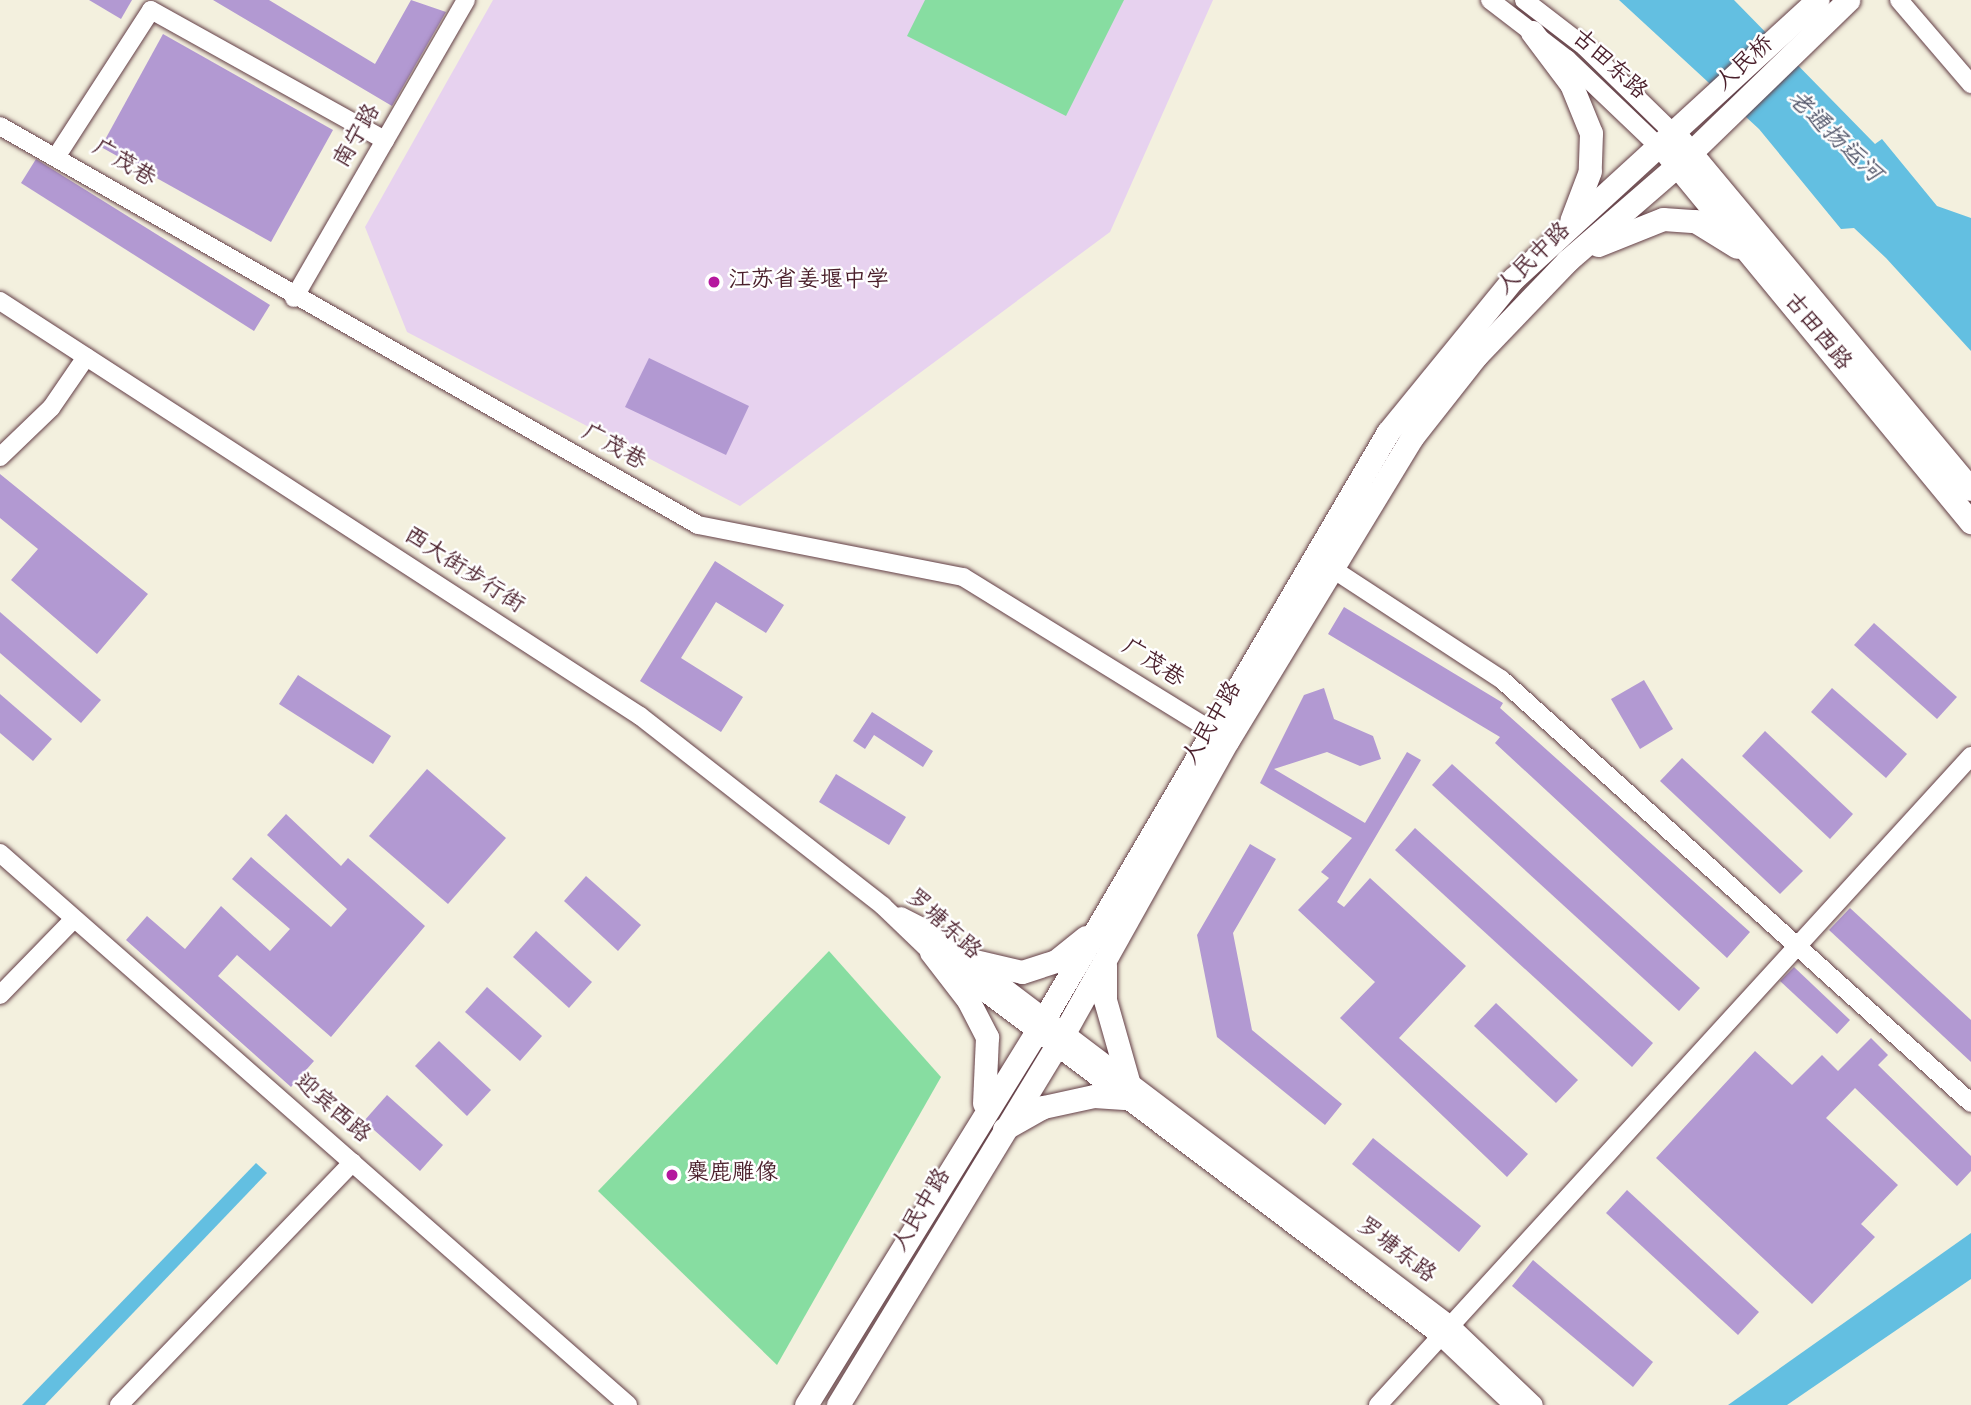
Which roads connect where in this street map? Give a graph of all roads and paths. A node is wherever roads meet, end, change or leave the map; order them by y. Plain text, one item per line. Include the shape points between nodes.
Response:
1 (466, 0) edge
2 (1490, 0) edge
3 (1524, 0) edge
4 (1817, 0) edge
5 (1848, 0) edge
6 (1899, 0) edge
7 (1532, 32) junction
8 (1797, 32) junction
9 (1971, 84) edge
10 (1701, 106) joint
11 (1718, 123) joint
12 (0, 126) edge
13 (1665, 139) junction
14 (385, 140) junction
15 (58, 154) junction
16 (1684, 158) junction
17 (1567, 229) junction
18 (1756, 260) junction
19 (1567, 261) junction
20 (294, 298) junction
21 (0, 301) edge
22 (86, 357) junction
23 (0, 457) edge
24 (1971, 489) edge
25 (1971, 522) edge
26 (1322, 562) junction
27 (1218, 736) junction
28 (1971, 756) edge
29 (0, 853) edge
30 (883, 906) junction
31 (74, 919) junction
32 (1094, 931) junction
33 (1795, 943) junction
34 (931, 953) junction
35 (966, 959) junction
36 (1105, 960) junction
37 (0, 995) edge
38 (1039, 1025) junction
39 (1060, 1040) junction
40 (1126, 1090) junction
41 (1971, 1103) edge
42 (982, 1113) junction
43 (999, 1132) junction
44 (353, 1162) junction
45 (1444, 1329) junction
46 (120, 1405) edge
47 (628, 1405) edge
48 (806, 1405) edge
49 (838, 1405) edge
50 (1378, 1405) edge
51 (1513, 1405) edge
52 (1534, 1405) edge

1 - 14 street, 南宁路
2 - 7 street, 古田东路
3 - 13 street, 古田东路 via 1585,47
4 - 8 main road
5 - 8 main road
6 - 9 street
7 - 13 street, 古田东路
7 - 17 main road via 1571,83 1591,133 1590,171
8 - 10 main road, 人民桥
8 - 11 main road, 人民桥
10 - 13 main road, 人民中路
11 - 16 main road, 人民中路
12 - 15 street, 广茂巷
13 - 16 main road, 古田西路
13 - 17 main road, 人民中路
14 - 15 street via 151,10
14 - 20 street, 南宁路
15 - 20 street, 广茂巷
16 - 18 main road, 古田西路
16 - 19 main road, 人民中路
16 - 24 main road, 古田西路
17 - 26 main road, 人民中路 via 1456,343 1388,432
18 - 19 main road via 1695,221 1663,219
18 - 25 main road, 古田西路
19 - 26 main road, 人民中路 via 1476,356
20 - 27 street, 广茂巷 via 698,525 963,577
21 - 22 street, 西大街步行街
22 - 23 street via 51,408
22 - 30 street, 西大街步行街 via 640,716
26 - 27 main road, 人民中路
26 - 33 street via 1501,679
27 - 32 main road, 人民中路
27 - 36 main road, 人民中路
28 - 33 street
29 - 31 street, 迎宾西路
30 - 34 street, 罗塘东路
30 - 35 street, 罗塘东路
31 - 37 street
31 - 44 street, 迎宾西路
32 - 35 main road via 1056,961 1022,972
32 - 38 main road, 人民中路
33 - 41 street
33 - 45 street
34 - 38 street, 罗塘东路
34 - 42 main road via 968,1000 987,1037 990,1075
35 - 38 street, 罗塘东路
36 - 39 main road, 人民中路
36 - 40 main road via 1105,1000
38 - 39 street, 罗塘东路
38 - 42 main road, 人民中路
39 - 40 street, 罗塘东路
39 - 43 main road, 人民中路
40 - 43 main road via 1043,1107
40 - 45 street, 罗塘东路
42 - 48 main road, 人民中路
43 - 49 main road, 人民中路
44 - 46 street
44 - 47 street, 迎宾西路
45 - 50 street
45 - 51 street, 罗塘东路
45 - 52 street, 罗塘东路

